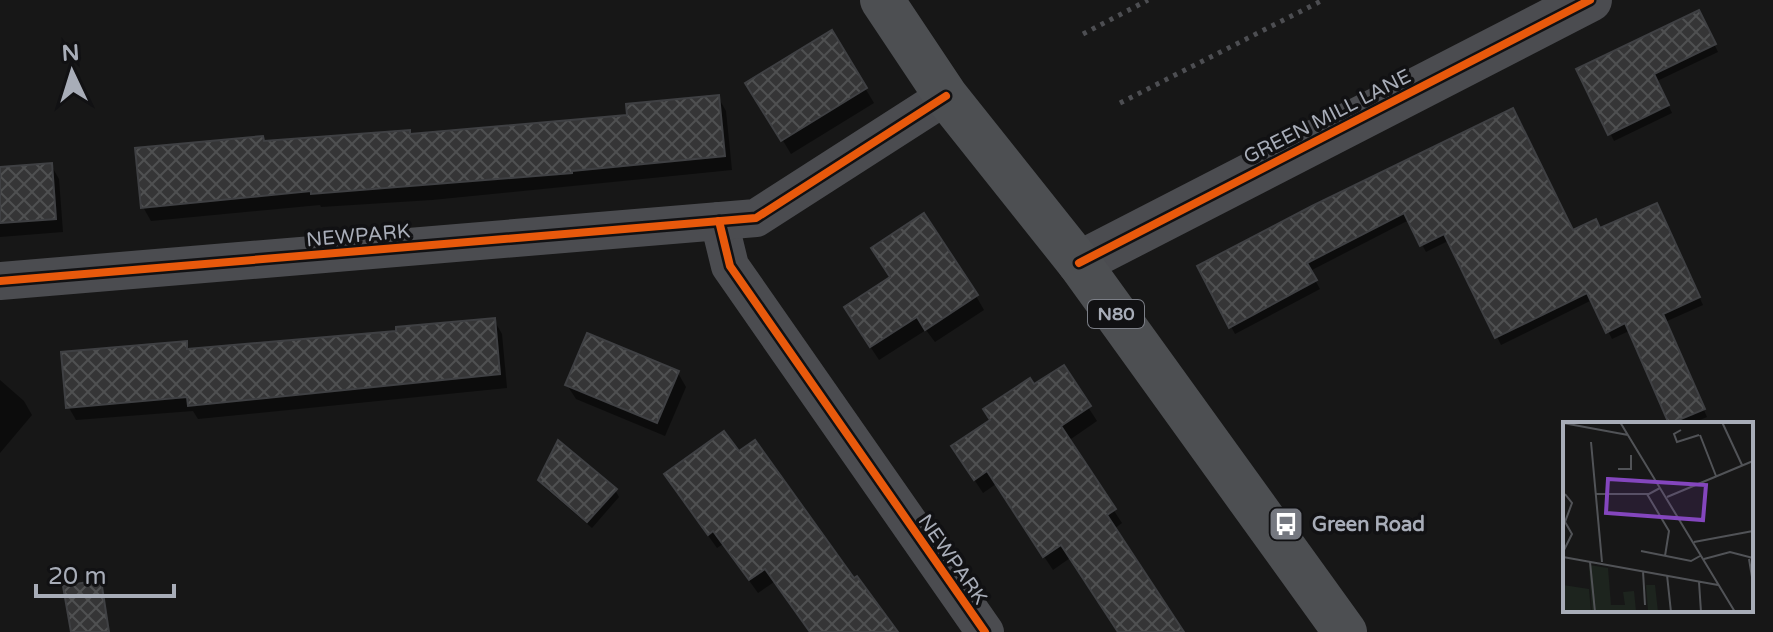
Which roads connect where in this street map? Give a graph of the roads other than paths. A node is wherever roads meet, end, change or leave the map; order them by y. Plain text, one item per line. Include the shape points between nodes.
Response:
1 (882, 0) edge
2 (1590, 0) edge
3 (946, 96) junction
4 (719, 221) junction
5 (1079, 263) junction
6 (0, 281) edge
7 (985, 632) edge
8 (1345, 632) edge

1 - 3 main road, N80
2 - 5 street, GREEN MILL LANE
3 - 4 street, NEWPARK via 756,218
3 - 5 main road, N80
4 - 6 street, NEWPARK
4 - 7 street, NEWPARK via 730,266
5 - 8 main road, N80

